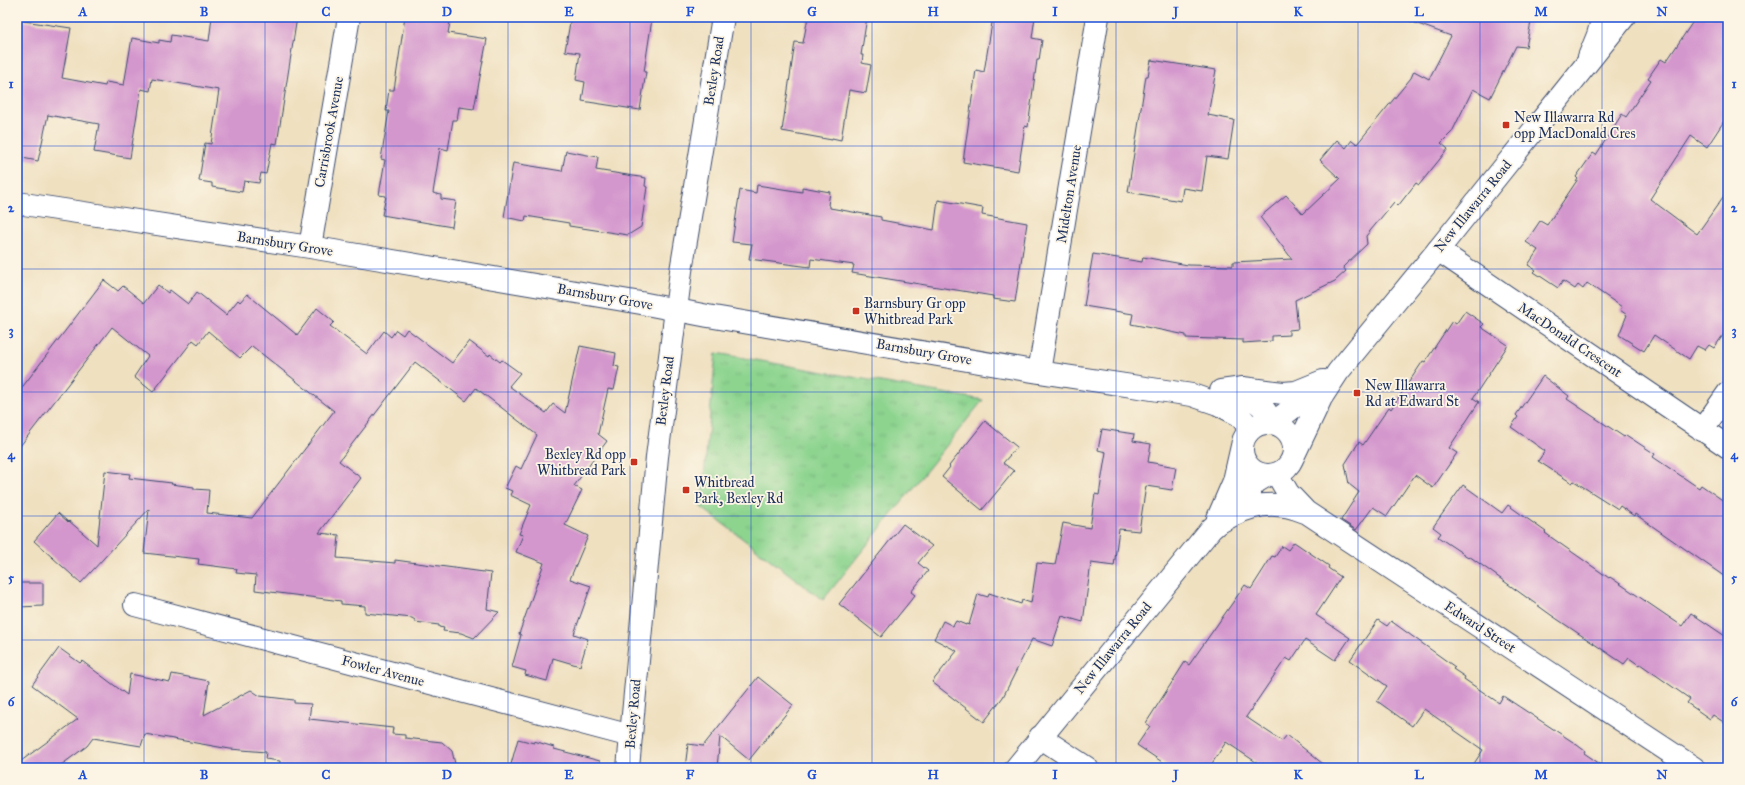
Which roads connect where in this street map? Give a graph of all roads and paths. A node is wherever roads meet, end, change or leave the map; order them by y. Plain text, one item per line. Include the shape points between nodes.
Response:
1 (349, 17) edge
2 (723, 17) edge
3 (1098, 17) edge
4 (1618, 18) edge
5 (17, 202) edge
6 (310, 247) junction
7 (1438, 250) junction
8 (676, 310) junction
9 (1039, 372) junction
10 (1338, 372) junction
11 (1221, 391) junction
12 (1728, 393) edge
13 (1192, 395) junction
14 (1271, 422) junction
15 (1702, 430) junction
16 (1245, 438) junction
17 (1728, 447) edge
18 (1293, 457) junction
19 (1272, 475) junction
20 (1306, 512) junction
21 (1211, 529) junction
22 (135, 605) dead end
23 (631, 736) junction
24 (1040, 737) junction
25 (628, 768) edge
26 (1016, 768) edge
27 (1086, 768) edge
28 (1694, 768) edge

1 - 6 street, Carrisbrook Avenue
2 - 8 street, Bexley Road
3 - 9 street, Midelton Avenue
4 - 7 street, New Illawarra Road via 1586,64
5 - 6 street, Barnsbury Grove
6 - 8 street, Barnsbury Grove
7 - 10 street, New Illawarra Road
7 - 15 street, MacDonald Crescent
8 - 9 street, Barnsbury Grove
8 - 23 street, Bexley Road via 657,457
9 - 13 street, Barnsbury Grove
10 - 11 street via 1318,384 1296,392 1243,388
10 - 14 street, New Illawarra Road
10 - 18 street, New Illawarra Road via 1321,398
11 - 13 street, Barnsbury Grove
11 - 14 street, Barnsbury Grove via 1235,392 1256,401
12 - 15 street
13 - 16 street, Barnsbury Grove via 1239,415 1246,423
14 - 16 street via 1260,424
14 - 18 street via 1282,427 1290,435 1294,448
15 - 17 street, MacDonald Crescent
16 - 19 street via 1243,456 1247,465 1258,474
16 - 21 street, New Illawarra Road via 1234,481 1219,517
18 - 19 street via 1289,466
19 - 20 street, Edward Street
19 - 21 street, New Illawarra Road via 1256,482 1237,506
20 - 21 street via 1277,504 1259,506 1236,513
20 - 28 street, Edward Street
21 - 24 street, New Illawarra Road
22 - 23 street, Fowler Avenue
23 - 25 street, Bexley Road
24 - 26 street, New Illawarra Road
24 - 27 street

